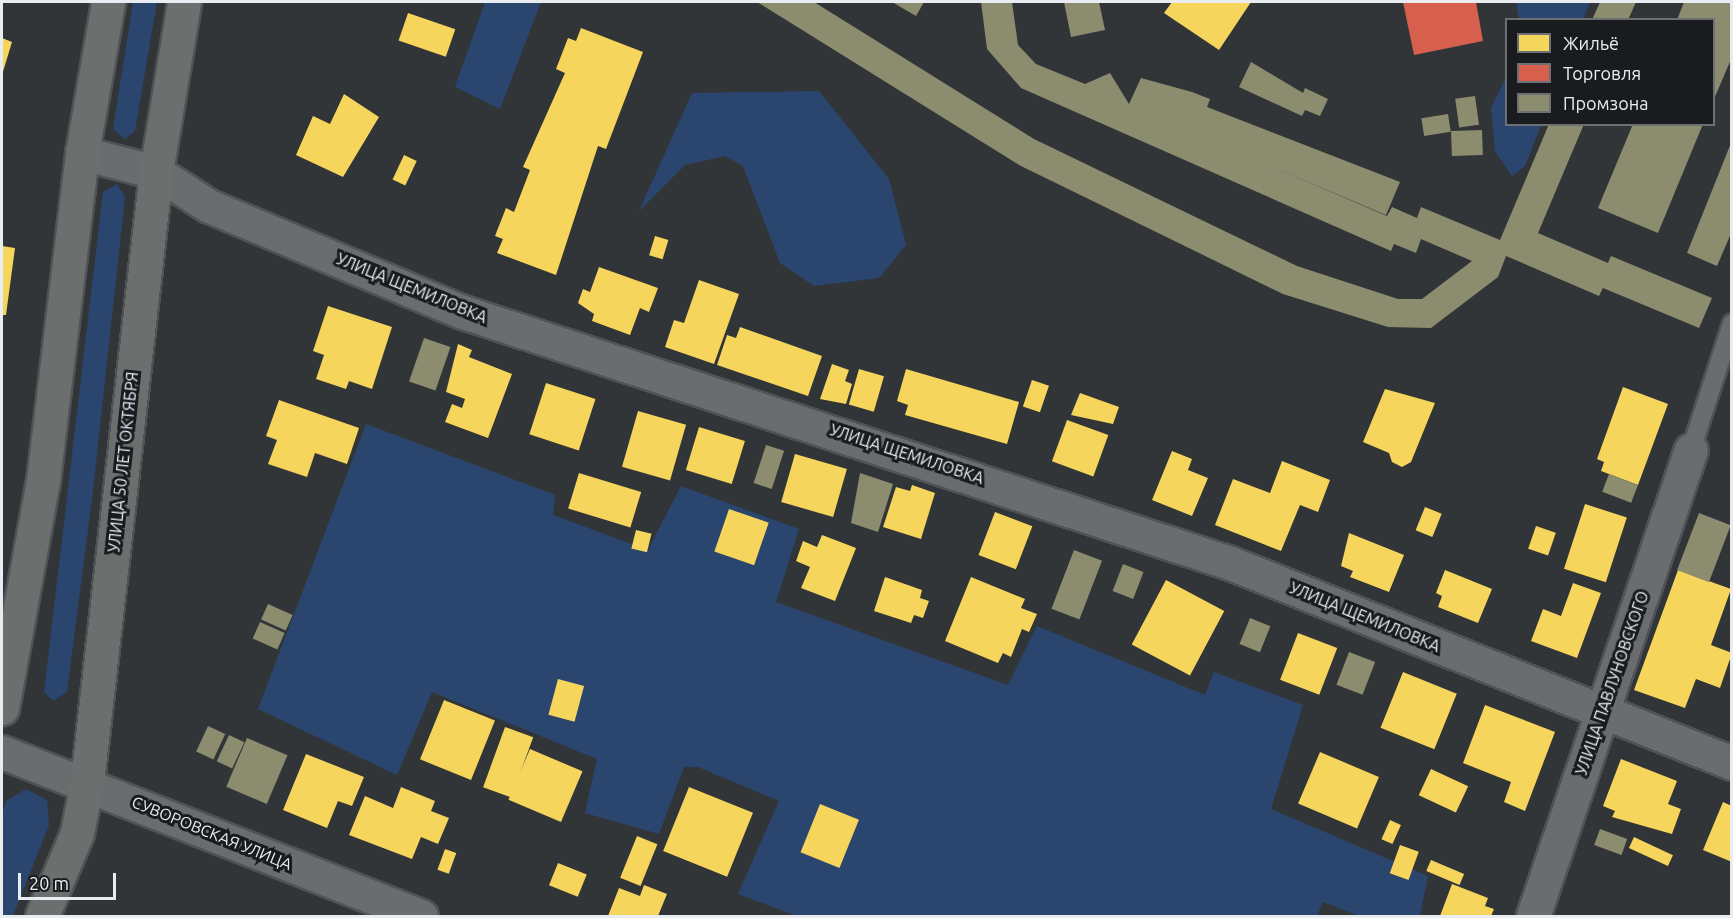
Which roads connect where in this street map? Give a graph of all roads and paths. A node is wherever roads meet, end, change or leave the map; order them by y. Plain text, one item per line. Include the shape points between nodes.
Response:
1 (108, 2) edge
2 (184, 2) edge
3 (82, 153) junction
4 (156, 172) junction
5 (1731, 324) edge
6 (1691, 450) joint
7 (2, 708) edge
8 (1603, 711) junction
9 (2, 752) edge
10 (1731, 763) edge
11 (87, 782) junction
12 (42, 916) edge
13 (421, 916) edge
14 (1533, 916) edge

1 - 3 main road
2 - 4 main road, УЛИЦА 50 ЛЕТ ОКТЯБРЯ
3 - 4 street, УЛИЦА ЩЕМИЛОВКА
3 - 7 main road via 43,482
4 - 8 street, УЛИЦА ЩЕМИЛОВКА via 209,206 463,312 1230,563
4 - 11 main road, УЛИЦА 50 ЛЕТ ОКТЯБРЯ
5 - 6 lane
6 - 8 street, УЛИЦА ПАВЛУНОВСКОГО
8 - 10 street, УЛИЦА ЩЕМИЛОВКА
8 - 14 street, УЛИЦА ПАВЛУНОВСКОГО
9 - 11 street, СУВОРОВСКАЯ УЛИЦА
11 - 12 main road, УЛИЦА 50 ЛЕТ ОКТЯБРЯ via 76,833
11 - 13 street, СУВОРОВСКАЯ УЛИЦА

